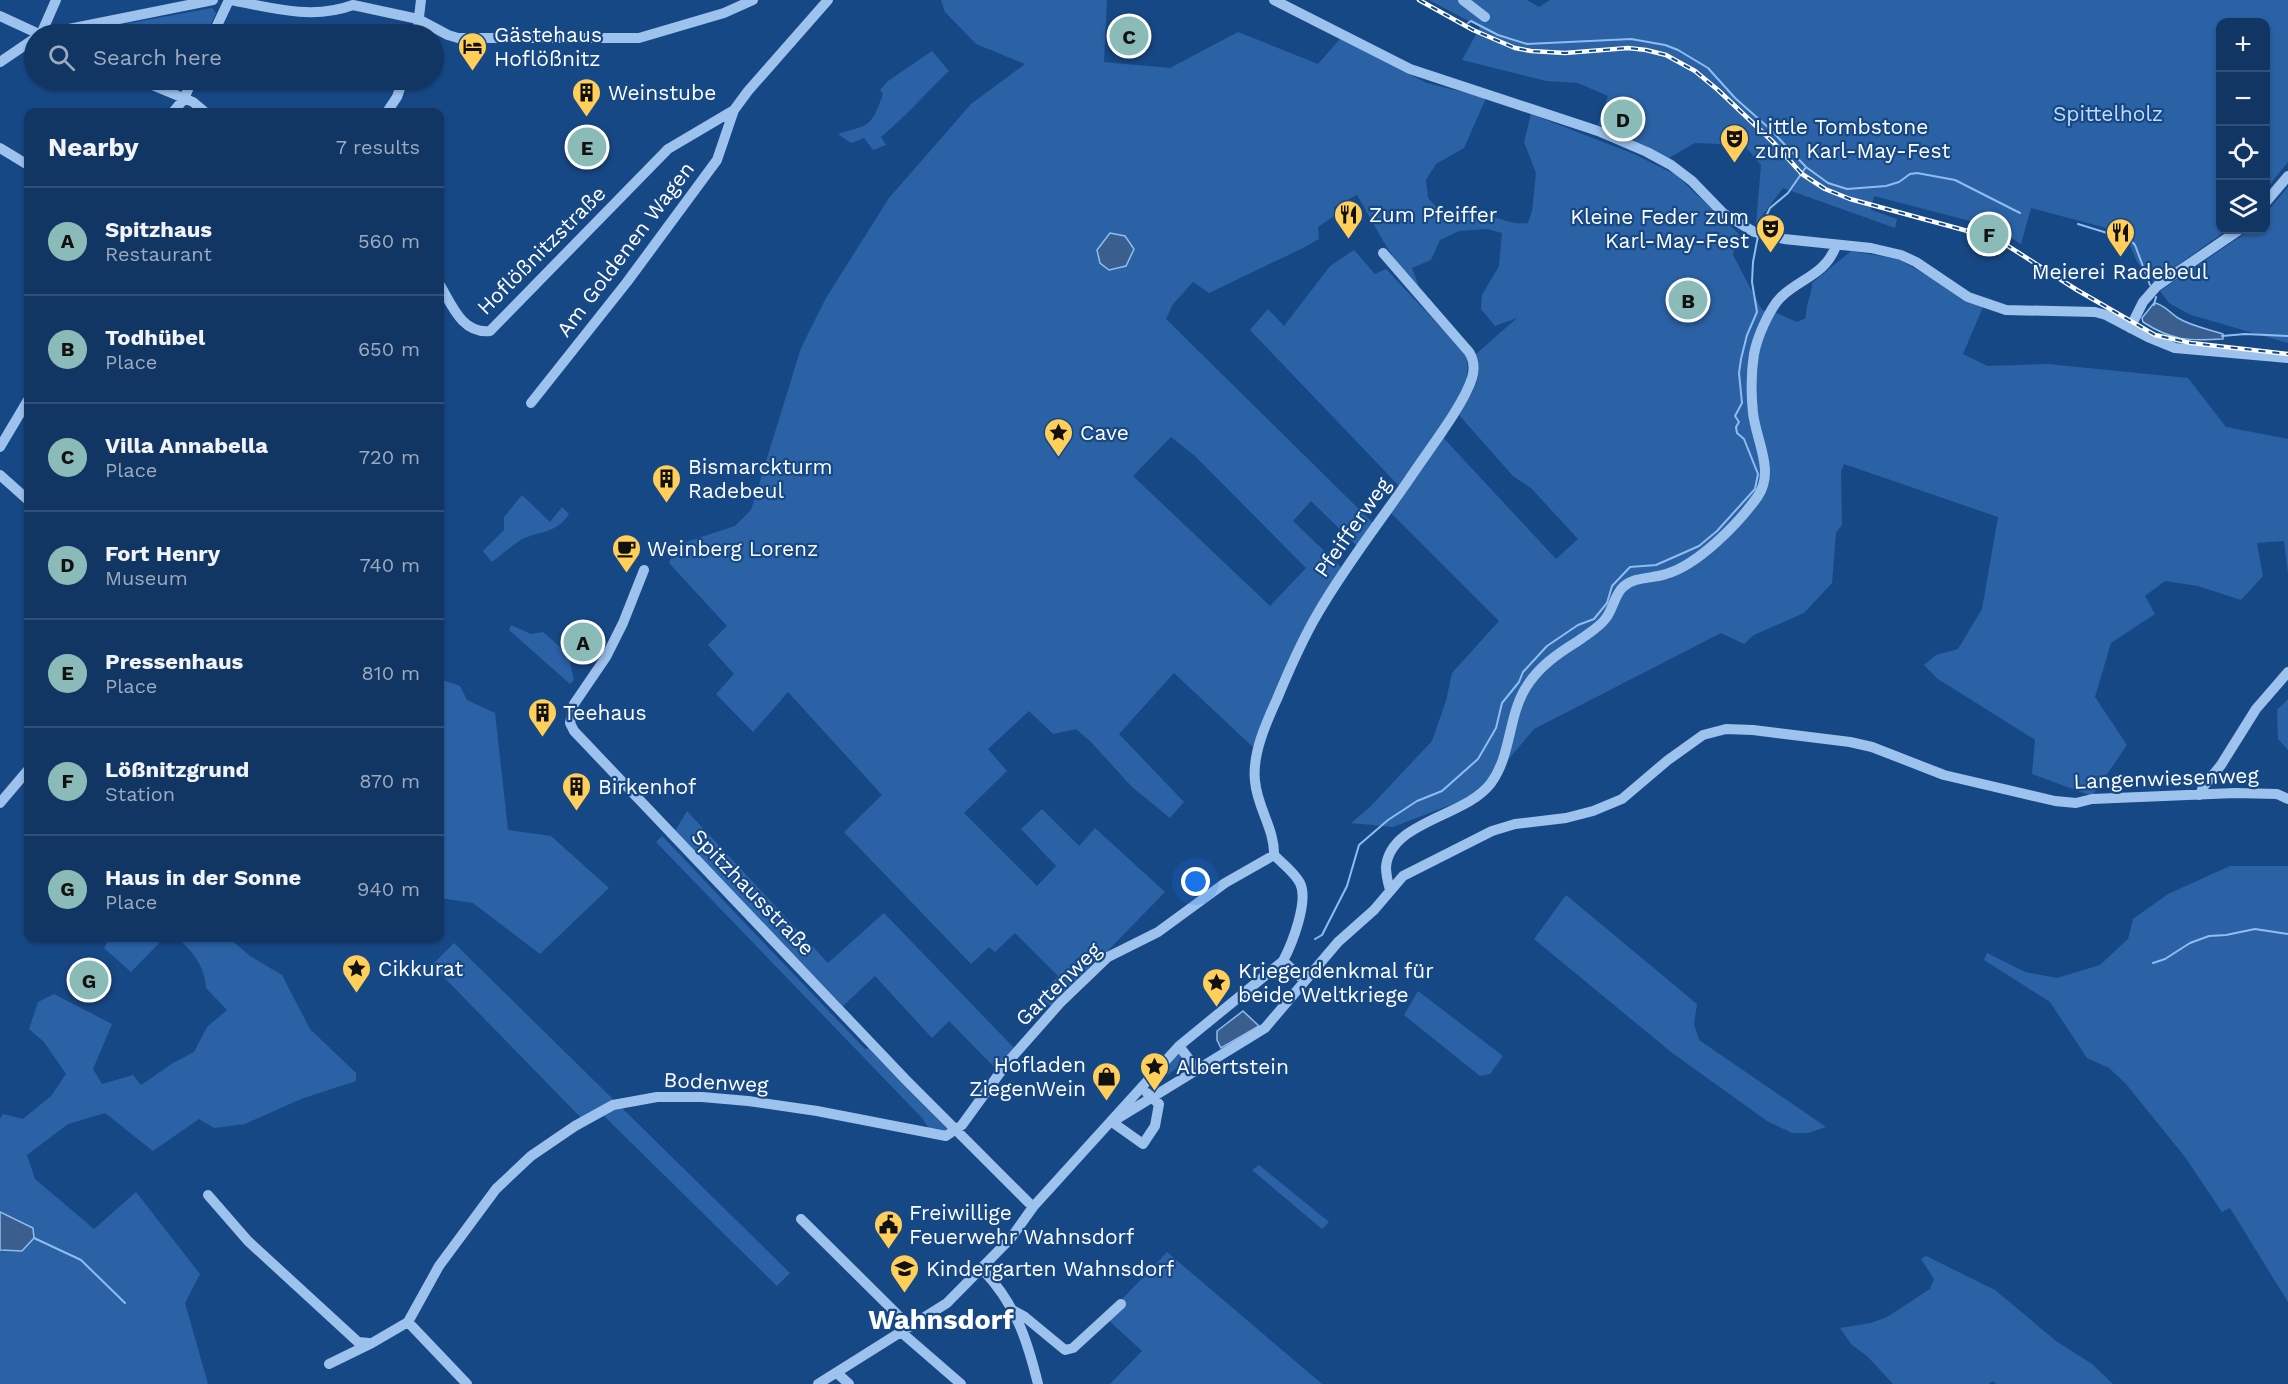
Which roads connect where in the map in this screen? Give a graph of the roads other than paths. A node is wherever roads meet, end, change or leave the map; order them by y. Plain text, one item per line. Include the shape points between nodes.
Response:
1 (56, 0) edge
2 (213, 0) edge
3 (230, 0) edge
4 (421, 0) edge
5 (753, 0) edge
6 (828, 0) edge
7 (1274, 0) edge
8 (1463, 0) edge
9 (351, 2) edge
10 (0, 16) edge
11 (1485, 16) dead end
12 (418, 20) junction
13 (46, 24) edge
14 (92, 24) edge
15 (218, 24) edge
16 (418, 24) edge
17 (426, 24) edge
18 (24, 26) edge
19 (444, 33) edge
20 (24, 46) edge
21 (0, 62) edge
22 (163, 90) edge
23 (187, 90) edge
24 (400, 90) edge
25 (183, 99) junction
26 (177, 108) edge
27 (200, 108) edge
28 (390, 108) edge
29 (734, 110) junction
30 (0, 148) edge
31 (24, 163) edge
32 (2288, 176) edge
33 (2270, 196) edge
34 (2233, 234) edge
35 (1836, 246) junction
36 (1383, 253) dead end
37 (444, 291) edge
38 (2130, 328) junction
39 (2288, 358) edge
40 (531, 403) dead end
41 (24, 407) edge
42 (0, 447) edge
43 (0, 475) edge
44 (24, 496) edge
45 (644, 570) dead end
46 (2288, 672) edge
47 (24, 775) edge
48 (2200, 795) junction
49 (2283, 796) edge
50 (0, 803) edge
51 (1274, 855) junction
52 (1390, 890) junction
53 (1283, 961) junction
54 (1305, 981) junction
55 (1179, 1046) junction
56 (1196, 1068) junction
57 (1142, 1087) junction
58 (1152, 1097) junction
59 (1112, 1122) junction
60 (955, 1131) junction
61 (208, 1195) dead end
62 (1032, 1207) junction
63 (801, 1220) dead end
64 (982, 1269) junction
65 (1120, 1304) dead end
66 (1014, 1311) junction
67 (408, 1322) junction
68 (906, 1330) junction
69 (372, 1343) junction
70 (329, 1364) dead end
71 (837, 1373) junction
72 (467, 1384) edge
73 (818, 1384) edge
74 (849, 1384) edge
75 (961, 1384) edge
76 (1038, 1384) edge

1 - 13 street
2 - 14 street
3 - 9 street via 297,13 344,8
3 - 15 street
4 - 12 street
5 - 19 street via 724,13 639,38 458,38
6 - 29 street, Hoflößnitzstraße
7 - 35 street via 1410,69 1598,131 1647,152 1692,181 1723,213 1759,233
8 - 11 street
9 - 12 street
10 - 18 street
12 - 16 street
12 - 17 street
20 - 21 street
22 - 25 street
23 - 25 street
24 - 28 street
25 - 26 street
25 - 27 street
29 - 37 street, Hoflößnitzstraße via 668,149 490,332 466,326
29 - 40 street, Am Goldenen Wagen via 717,160
30 - 31 street
32 - 33 street
34 - 38 street via 2153,289
35 - 38 street via 1901,255 1968,297 2006,310 2095,312
35 - 52 street via 1823,268 1780,298 1758,337 1753,412 1766,479 1759,495 1719,541 1693,561 1667,574 1634,580 1622,587 1606,619 1537,672 1515,710 1492,782 1479,796 1416,827 1395,845 1386,870
36 - 51 street, Pfeifferweg via 1469,352 1473,377 1446,424 1317,614 1268,719 1254,781
38 - 39 street via 2175,348
41 - 42 street
43 - 44 street
45 - 60 street, Spitzhausstraße via 606,657 570,713 574,731
46 - 48 street via 2256,709
47 - 50 street
48 - 49 street, Langenwiesenweg
48 - 52 street, Langenwiesenweg via 2055,801 1944,775 1850,742 1726,729 1703,735 1688,745 1622,799 1566,819 1515,824 1492,831 1412,870
51 - 53 street via 1301,884 1302,895 1293,944
51 - 60 street, Gartenweg via 1225,883 1158,932 1108,957 1060,1003 1007,1063
52 - 54 street, Langenwiesenweg
53 - 54 street
53 - 55 street
54 - 56 street, Langenwiesenweg via 1265,1028
55 - 56 street
55 - 57 street
56 - 58 street, Langenwiesenweg
57 - 58 street
57 - 59 street
58 - 59 street, Langenwiesenweg
58 - 59 street via 1159,1110 1155,1126 1143,1144
59 - 62 street
60 - 62 street, Spitzhausstraße
60 - 67 street, Bodenweg via 946,1136 817,1112 702,1097 657,1097 613,1105 531,1156 496,1189 439,1266
61 - 69 street via 249,1241 358,1342
62 - 64 street via 1011,1238
63 - 68 street
64 - 66 street via 999,1286
64 - 68 street via 947,1303
65 - 66 street via 1073,1348 1065,1350
66 - 76 street
67 - 69 street
67 - 72 street
68 - 71 street
68 - 75 street
69 - 70 street
71 - 73 street
71 - 74 street

